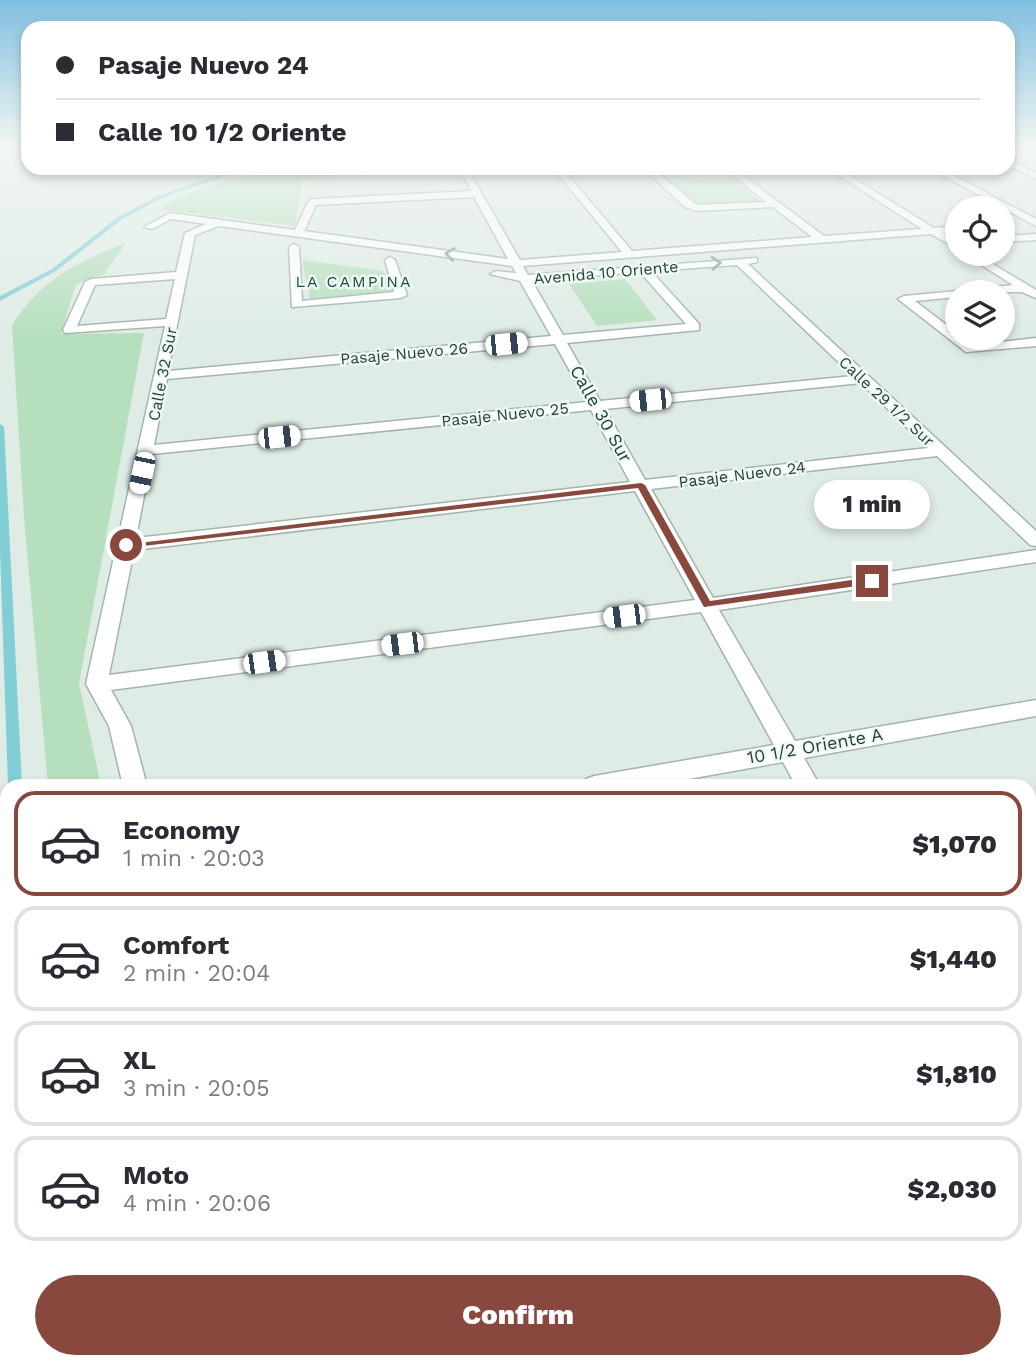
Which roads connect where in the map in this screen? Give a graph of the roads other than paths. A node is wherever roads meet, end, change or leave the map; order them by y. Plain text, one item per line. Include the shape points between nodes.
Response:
1 (309, 210) edge
2 (485, 210) edge
3 (592, 210) edge
4 (783, 210) edge
5 (899, 210) edge
6 (1011, 210) edge
7 (218, 223) junction
8 (1036, 223) edge
9 (1015, 225) edge
10 (945, 230) edge
11 (933, 231) junction
12 (190, 233) junction
13 (298, 234) junction
14 (216, 236) dead end
15 (1036, 237) edge
16 (945, 238) edge
17 (1015, 238) edge
18 (822, 240) junction
19 (281, 245) dead end
20 (945, 245) edge
21 (926, 246) dead end
22 (294, 247) junction
23 (308, 248) dead end
24 (630, 255) junction
25 (376, 258) dead end
26 (765, 259) dead end
27 (390, 260) junction
28 (739, 261) junction
29 (404, 262) dead end
30 (988, 266) edge
31 (643, 269) junction
32 (522, 271) junction
33 (485, 273) dead end
34 (181, 275) junction
35 (1024, 288) junction
36 (1015, 289) edge
37 (945, 295) edge
38 (1036, 295) edge
39 (172, 322) junction
40 (945, 330) edge
41 (559, 339) junction
42 (1036, 342) edge
43 (1015, 344) edge
44 (160, 376) junction
45 (864, 379) junction
46 (596, 405) junction
47 (147, 450) junction
48 (940, 451) junction
49 (641, 485) junction
50 (1036, 541) edge
51 (126, 545) junction
52 (1036, 556) edge
53 (707, 605) junction
54 (97, 684) junction
55 (1036, 708) edge
56 (788, 751) junction
57 (133, 779) edge
58 (633, 779) edge
59 (804, 779) edge

1 - 13 street
2 - 32 street, Calle 30 Sur
3 - 24 street
4 - 18 street
5 - 11 street
6 - 8 street
7 - 12 street
7 - 12 street, Avenida 10 Oriente via 170,216 149,227
7 - 13 street, Avenida 10 Oriente
8 - 9 street
10 - 11 street, Avenida 10 Oriente
11 - 16 street
11 - 18 street, Avenida 10 Oriente
12 - 14 street, Avenida 10 Oriente
12 - 34 street, Calle 32 Sur
32 -> 13 street, Avenida 10 Oriente
15 - 17 street
18 - 24 street, Avenida 10 Oriente
19 - 22 street
20 - 21 street
22 - 23 street
22 - 27 street via 296,305 401,295
24 - 32 street, Avenida 10 Oriente
25 - 27 street
26 - 28 street, Avenida 10 Oriente
27 - 29 street
31 -> 28 street, Avenida 10 Oriente
28 - 45 street, Calle 29 1/2 Sur
30 - 35 street
31 - 32 street, Avenida 10 Oriente
31 - 41 street, Pasaje Nuevo 26 via 695,327
32 - 33 street, Avenida 10 Oriente
32 - 41 street, Calle 30 Sur
34 - 39 street, Calle 32 Sur
34 - 39 street via 91,282 69,330
35 - 36 street
35 - 38 street
37 - 40 street via 904,299
39 - 44 street, Calle 32 Sur
41 - 44 street, Pasaje Nuevo 26
41 - 46 street, Calle 30 Sur
42 - 43 street
44 - 47 street, Calle 32 Sur
45 - 46 street, Pasaje Nuevo 25
45 - 48 street, Calle 29 1/2 Sur
46 - 47 street, Pasaje Nuevo 25
46 - 49 street, Calle 30 Sur
47 - 51 street, Calle 32 Sur
48 - 49 street, Pasaje Nuevo 24
48 - 50 street, Calle 29 1/2 Sur
49 - 51 street, Pasaje Nuevo 24
49 - 53 street, Calle 30 Sur
51 - 54 street, Calle 32 Sur
52 - 53 street
53 - 54 street
53 - 56 street, Calle 30 Sur
54 - 57 street via 120,726
55 - 56 street, 10 1/2 Oriente A
56 - 58 street, 10 1/2 Oriente A
56 - 59 street, Calle 30 Sur

